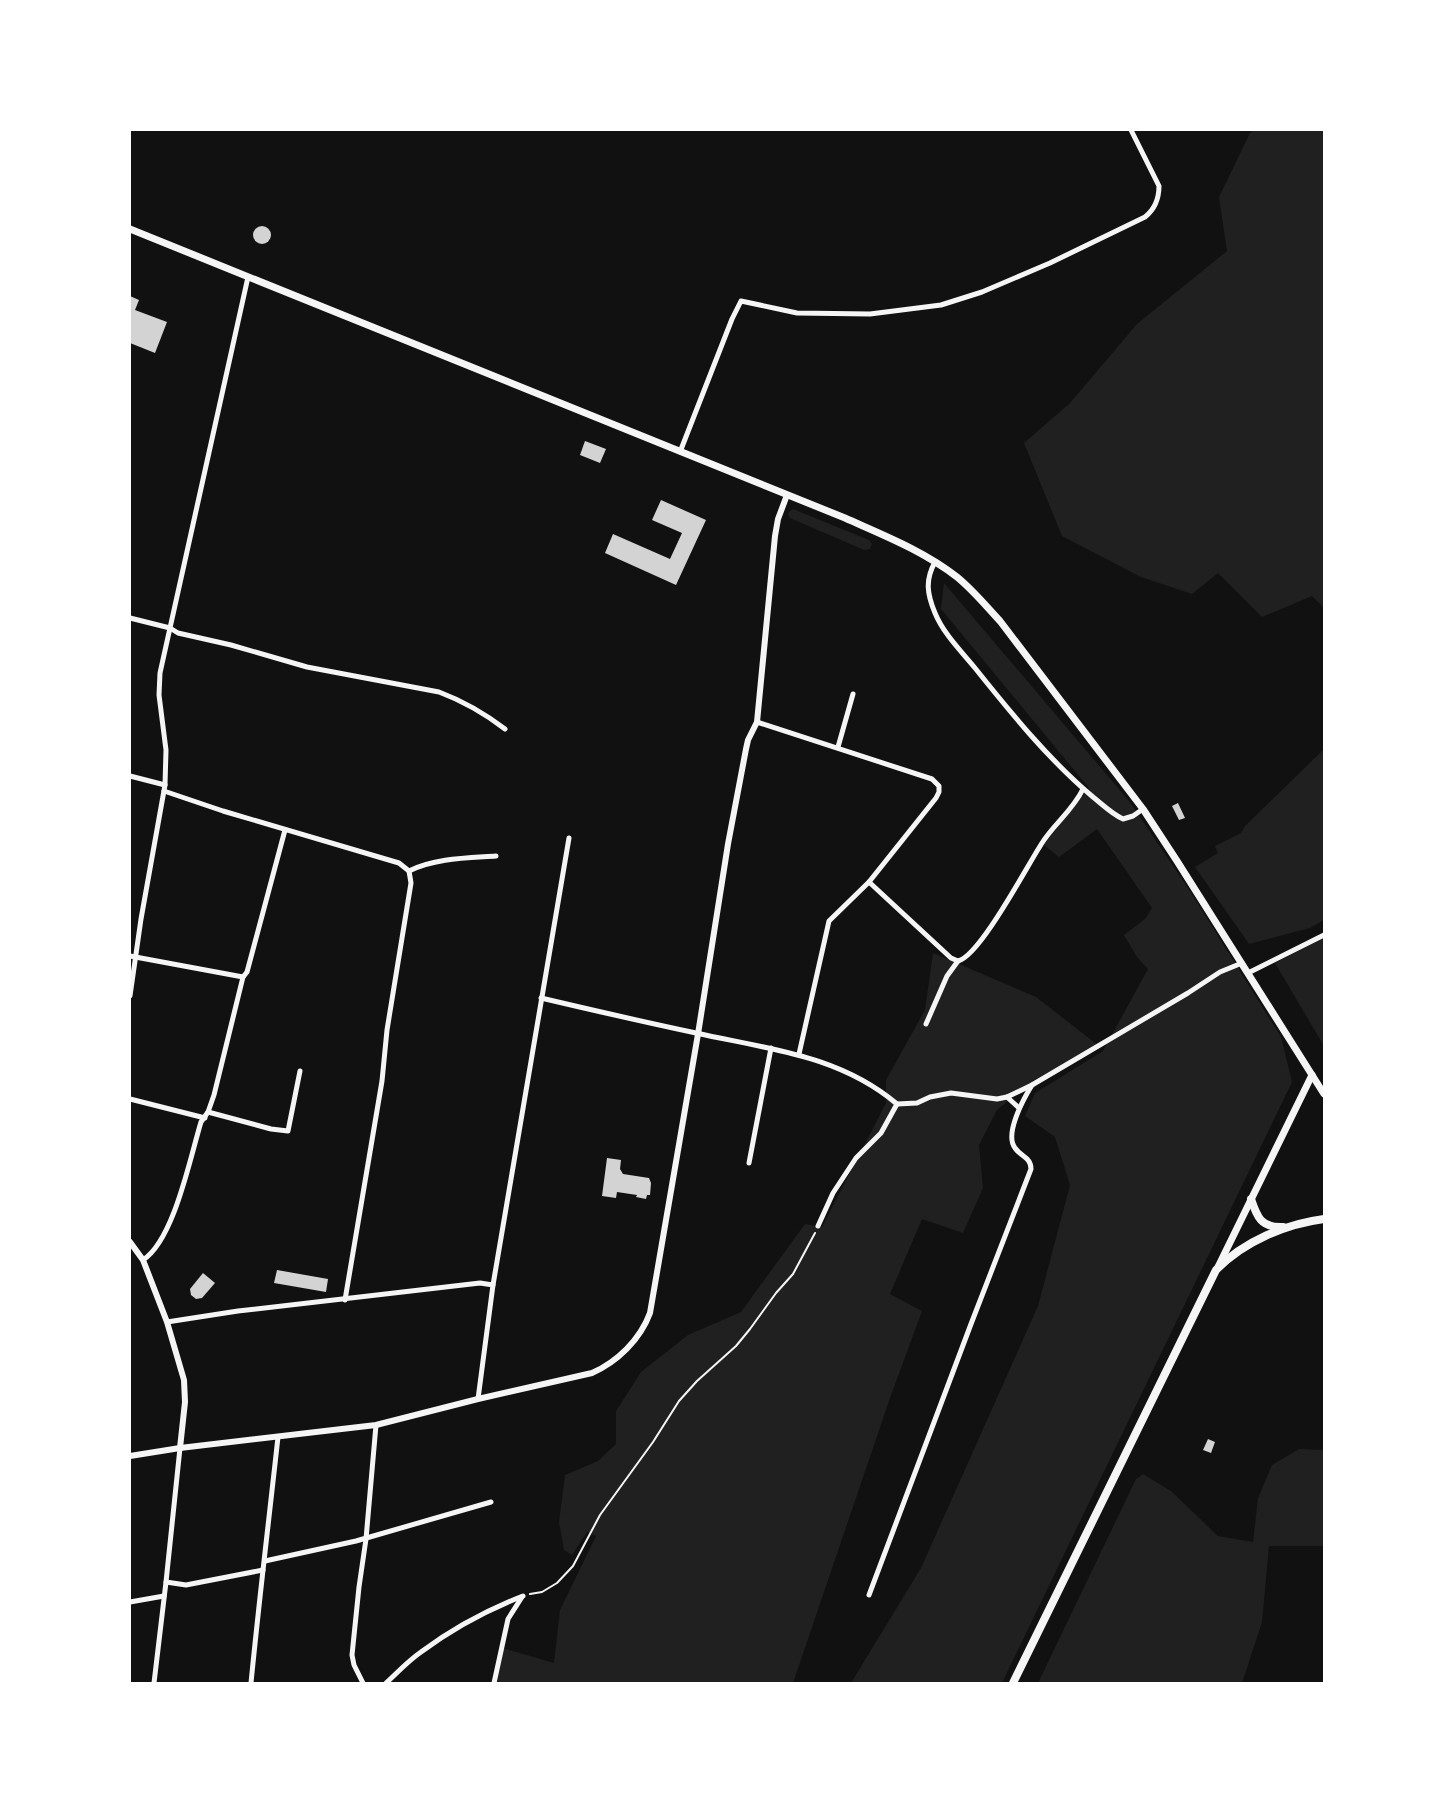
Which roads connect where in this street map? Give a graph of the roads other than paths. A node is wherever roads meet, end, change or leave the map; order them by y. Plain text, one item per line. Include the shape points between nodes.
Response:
1 (1131, 130) edge
2 (130, 230) edge
3 (248, 277) junction
4 (680, 452) junction
5 (787, 495) junction
6 (935, 562) junction
7 (130, 618) edge
8 (170, 628) junction
9 (853, 694) dead end
10 (757, 722) junction
11 (504, 729) dead end
12 (838, 747) junction
13 (130, 776) edge
14 (165, 788) junction
15 (1083, 789) junction
16 (1143, 809) junction
17 (285, 830) junction
18 (569, 838) dead end
19 (496, 856) dead end
20 (409, 871) junction
21 (869, 882) junction
22 (1324, 935) edge
23 (133, 957) edge
24 (958, 961) junction
25 (1242, 963) junction
26 (1248, 973) junction
27 (243, 978) junction
28 (130, 996) edge
29 (541, 998) junction
30 (926, 1024) dead end
31 (698, 1034) junction
32 (770, 1048) junction
33 (799, 1054) junction
34 (300, 1071) dead end
35 (1312, 1076) junction
36 (1032, 1085) junction
37 (1324, 1094) edge
38 (1007, 1097) junction
39 (130, 1099) edge
40 (897, 1104) junction
41 (1019, 1108) junction
42 (207, 1115) junction
43 (749, 1163) dead end
44 (1251, 1198) junction
45 (1324, 1218) edge
46 (1295, 1224) junction
47 (818, 1226) road end
48 (130, 1242) edge
49 (143, 1260) junction
50 (1216, 1270) junction
51 (493, 1285) junction
52 (345, 1300) junction
53 (167, 1322) junction
54 (478, 1399) junction
55 (376, 1425) junction
56 (278, 1437) junction
57 (180, 1448) junction
58 (130, 1456) edge
59 (491, 1502) dead end
60 (366, 1539) junction
61 (265, 1561) junction
62 (263, 1570) junction
63 (166, 1582) junction
64 (869, 1595) dead end
65 (164, 1596) junction
66 (130, 1602) edge
67 (154, 1683) edge
68 (251, 1683) edge
69 (363, 1683) edge
70 (386, 1683) edge
71 (494, 1683) edge
72 (1013, 1683) edge

1 - 4 street via 1159,186 1154,211 1008,281 941,305 870,314 797,313 741,301
2 - 3 main road
3 - 4 main road
3 - 8 street
4 - 5 main road
5 - 6 main road via 872,530
5 - 10 street via 774,536
6 - 15 street via 927,580 940,623 1028,732
6 - 16 main road via 974,592 1000,621
7 - 8 street
8 - 11 street via 178,633 308,667 439,692 486,715
8 - 14 street via 159,687 166,750
9 - 12 street
10 - 12 street
10 - 31 street via 748,740 728,844
12 - 21 street via 932,779 939,786 936,798
13 - 14 street
14 - 17 street via 187,800
14 - 23 street
15 - 16 street via 1124,819
15 - 24 street via 1076,802 1055,824 975,947
16 - 25 main road
17 - 20 street via 399,864
17 - 27 street
18 - 29 street
19 - 20 street via 436,862
20 - 52 street via 411,883 382,1081
21 - 24 street
21 - 33 street via 829,921
22 - 26 street
23 - 27 street
23 - 28 street
24 - 30 street via 947,976
25 - 26 main road
25 - 36 street via 1220,972
26 - 35 main road
27 - 42 street
29 - 31 street
29 - 51 street
31 - 32 street
31 - 54 street via 648,1319 630,1344 605,1367 592,1373
32 - 33 street
32 - 43 street
33 - 40 street via 876,1087
34 - 42 street via 288,1132
35 - 37 main road
35 - 44 main road
36 - 38 street
36 - 41 street
38 - 40 street via 997,1099 951,1093 917,1103
38 - 41 street
39 - 42 street
40 - 47 street via 882,1133 856,1158 833,1193
41 - 64 street via 1012,1140 1014,1147 1028,1159 1031,1169
42 - 49 street via 201,1122 168,1227 151,1255
44 - 46 highway via 1264,1223 1274,1227
44 - 50 main road
45 - 46 highway
46 - 50 highway via 1239,1250
48 - 49 street
49 - 53 street
50 - 72 highway
51 - 52 street
51 - 54 street
52 - 53 street
53 - 57 street via 184,1380
54 - 55 street
55 - 56 street
55 - 60 street
56 - 57 street
56 - 61 street
57 - 58 street
57 - 63 street
59 - 60 street
60 - 61 street
60 - 69 street via 352,1655
61 - 62 street
62 - 63 street via 186,1585
62 - 68 street
63 - 65 street
65 - 66 street
65 - 67 street
70 - 71 street via 420,1652 474,1618 523,1596 508,1619

